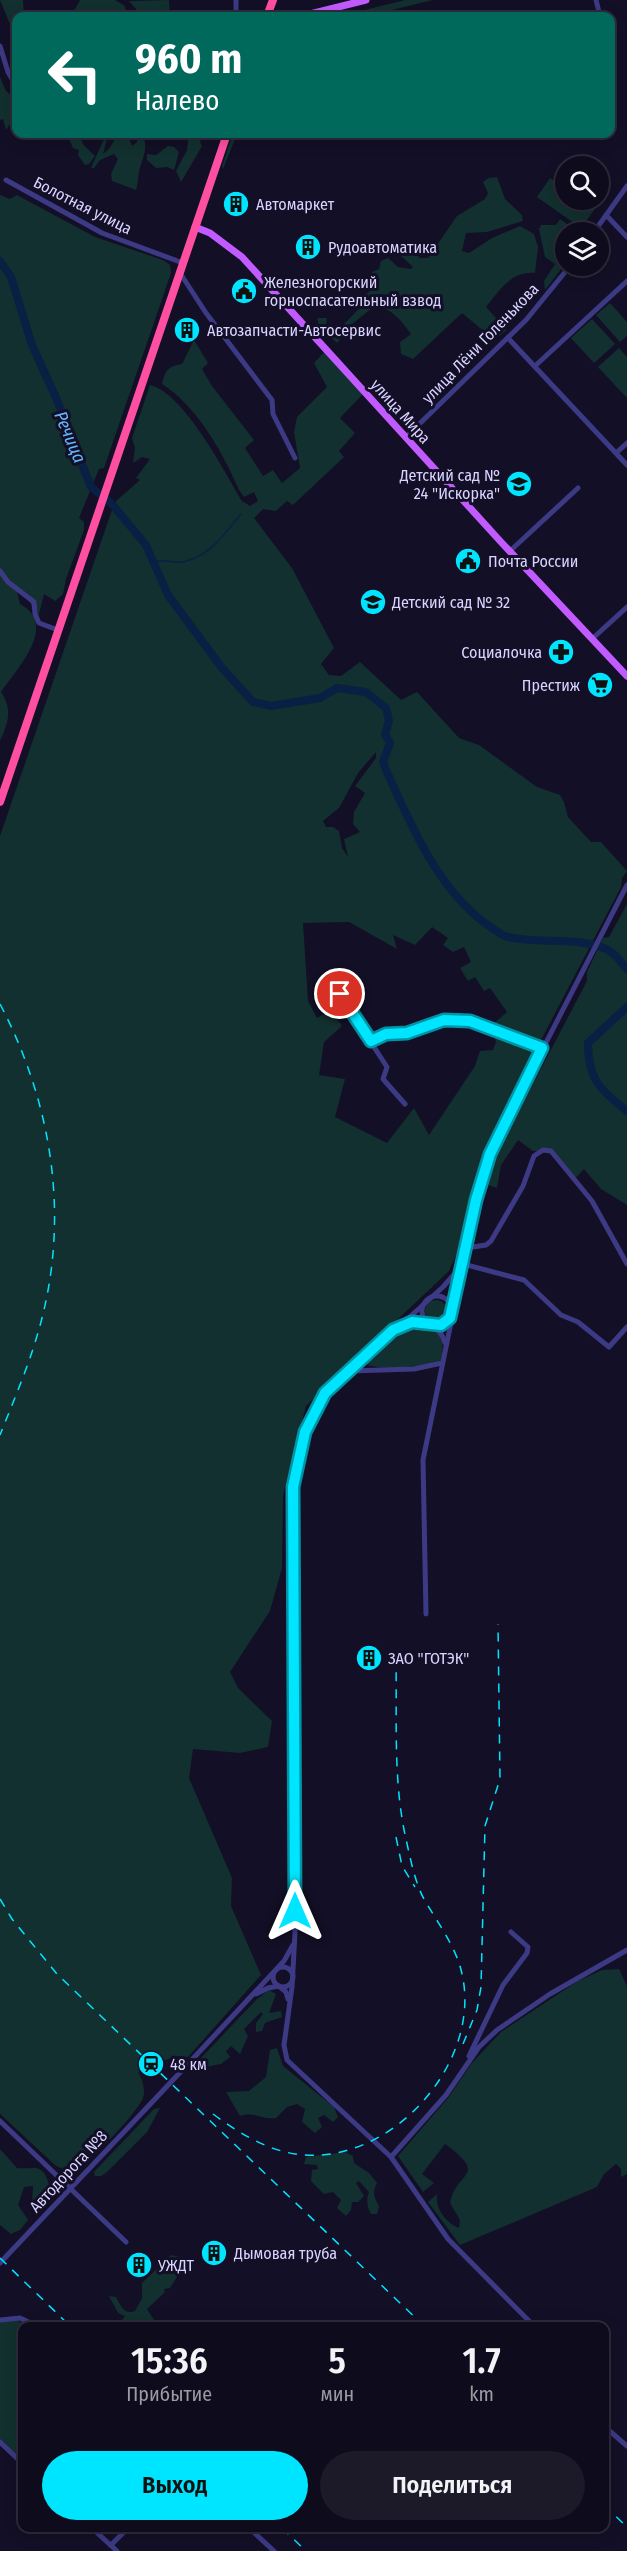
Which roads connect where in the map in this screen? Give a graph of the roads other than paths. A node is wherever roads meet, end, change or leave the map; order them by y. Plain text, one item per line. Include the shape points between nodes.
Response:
1 (366, 0) edge
2 (318, 12) edge
3 (0, 46) edge
4 (12, 79) edge
5 (226, 138) edge
6 (6, 180) dead end
7 (627, 186) edge
8 (606, 215) junction
9 (601, 222) edge
10 (195, 227) junction
11 (627, 237) edge
12 (183, 263) junction
13 (180, 273) junction
14 (562, 276) edge
15 (627, 281) edge
16 (508, 338) junction
17 (535, 366) junction
18 (406, 437) junction
19 (627, 443) edge
20 (616, 453) junction
21 (295, 458) dead end
22 (627, 465) edge
23 (578, 488) dead end
24 (510, 551) junction
25 (0, 571) edge
26 (627, 607) edge
27 (58, 630) junction
28 (592, 639) junction
29 (627, 676) edge
30 (0, 802) edge
31 (627, 885) edge
32 (329, 978) dead end
33 (371, 1041) junction
34 (542, 1048) junction
35 (405, 1104) dead end
36 (473, 1247) dead end
37 (463, 1264) junction
38 (627, 1264) edge
39 (429, 1299) junction
40 (452, 1315) junction
41 (431, 1325) junction
42 (627, 1327) edge
43 (393, 1330) junction
44 (446, 1345) junction
45 (442, 1364) junction
46 (349, 1371) junction
47 (426, 1614) dead end
48 (511, 1932) dead end
49 (295, 1933) junction
50 (627, 1950) edge
51 (276, 1970) junction
52 (293, 1978) junction
53 (279, 1986) junction
54 (251, 1998) junction
55 (288, 2013) junction
56 (464, 2069) junction
57 (0, 2121) edge
58 (391, 2157) junction
59 (69, 2187) junction
60 (126, 2242) dead end
61 (0, 2263) edge
62 (0, 2320) edge
63 (28, 2322) edge
64 (530, 2322) edge
65 (609, 2430) edge
66 (0, 2442) edge
67 (627, 2446) edge
68 (18, 2459) edge
69 (96, 2532) edge
70 (124, 2532) edge
71 (253, 2532) edge
72 (111, 2545) junction
73 (117, 2551) edge
74 (274, 2551) edge

1 - 2 main road
3 - 4 street
5 - 10 highway
6 - 12 street, Болотная улица via 102,233
7 - 8 street
8 - 9 street
8 - 11 street
10 - 12 highway
10 - 18 main road, улица Мира via 243,257
12 - 13 highway
13 - 21 street via 272,400 273,414
13 - 27 highway
14 - 16 street, улица Лёни Голенькова
15 - 17 street
16 - 17 street
16 - 18 street, улица Лёни Голенькова
17 - 20 street
18 - 24 main road, улица Мира
19 - 20 street
20 - 22 street
23 - 24 street
24 - 28 main road, улица Мира
25 - 27 street via 34,602 39,622
26 - 28 street
27 - 30 highway
28 - 29 main road, улица Мира
31 - 34 street
32 - 33 street
33 - 34 street via 444,1020 470,1021
33 - 35 street via 387,1067 383,1079
34 - 37 street via 490,1154
36 - 38 street via 491,1241 523,1186 534,1156 543,1150 551,1151 592,1201
37 - 39 street
37 - 40 street
37 - 42 street via 524,1280 561,1315 578,1322 609,1347
39 - 40 street via 444,1298
39 - 41 street via 423,1312
39 - 43 street
40 - 41 street via 443,1324
40 - 44 street
41 - 43 street via 412,1322
41 - 44 street via 441,1332
43 - 46 street
44 - 45 street
45 - 46 street
45 - 47 street via 423,1460
46 - 49 street via 325,1393 305,1432 293,1487
48 - 56 street via 528,1947 527,1953 503,1985
49 - 51 street via 290,1954
49 - 52 street
50 - 56 street via 497,2030
51 - 52 street via 288,1969
51 - 53 street via 274,1978
51 - 54 street
52 - 53 street via 289,1985
52 - 55 street
53 - 54 street via 266,1988
53 - 55 street via 288,1995
54 - 59 street, Автодорога №8, bridge
55 - 58 street via 284,2045 287,2060
56 - 58 street
57 - 59 street
58 - 64 street via 448,2239
59 - 60 street
59 - 61 street, Автодорога №8
62 - 63 street via 20,2318
65 - 67 street
66 - 68 street
69 - 72 street
70 - 72 street
71 - 74 street
72 - 73 street

